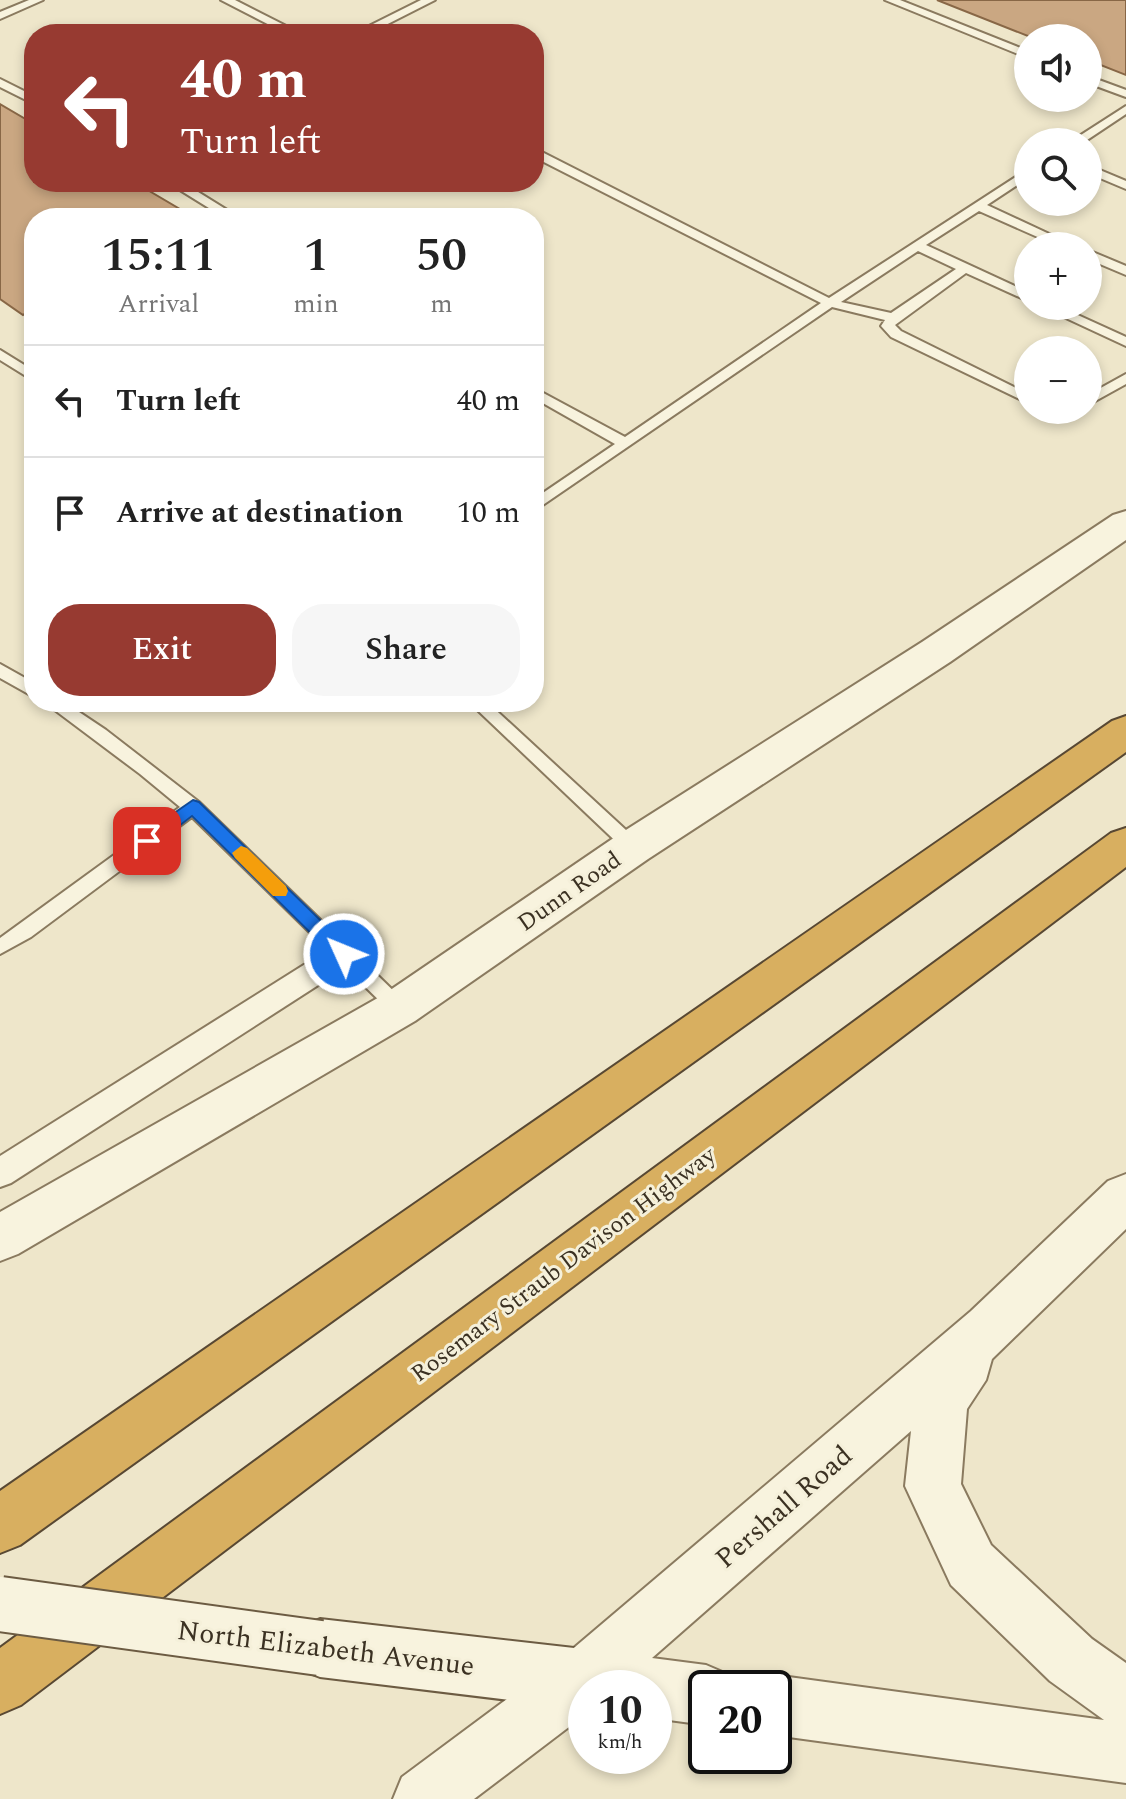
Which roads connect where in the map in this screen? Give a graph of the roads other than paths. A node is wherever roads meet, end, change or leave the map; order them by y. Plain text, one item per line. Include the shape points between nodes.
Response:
1 (38, 0) edge
2 (226, 0) edge
3 (430, 0) edge
4 (890, 0) edge
5 (0, 16) edge
6 (275, 24) edge
7 (380, 24) edge
8 (1014, 49) edge
9 (0, 82) edge
10 (1102, 85) edge
11 (1126, 94) edge
12 (24, 95) edge
13 (1126, 109) edge
14 (1097, 128) edge
15 (544, 157) edge
16 (1102, 175) edge
17 (1014, 182) edge
18 (1126, 185) edge
19 (190, 192) edge
20 (978, 206) junction
21 (217, 208) edge
22 (1037, 232) edge
23 (917, 246) junction
24 (1102, 260) edge
25 (965, 268) junction
26 (1126, 271) edge
27 (1014, 291) edge
28 (830, 303) junction
29 (893, 318) junction
30 (1078, 320) edge
31 (1126, 342) edge
32 (0, 354) edge
33 (24, 370) edge
34 (1126, 378) edge
35 (1014, 392) edge
36 (1102, 393) edge
37 (544, 402) edge
38 (625, 443) junction
39 (544, 499) edge
40 (1126, 523) edge
41 (0, 670) edge
42 (24, 685) edge
43 (68, 712) edge
44 (488, 712) edge
45 (1126, 731) edge
46 (193, 807) junction
47 (1126, 844) edge
48 (633, 847) junction
49 (0, 947) edge
50 (344, 954) junction
51 (399, 1008) junction
52 (0, 1173) edge
53 (1126, 1196) edge
54 (0, 1238) edge
55 (990, 1328) junction
56 (0, 1525) edge
57 (0, 1604) edge
58 (593, 1670) edge
59 (568, 1677) edge
60 (0, 1684) edge
61 (568, 1690) edge
62 (1126, 1699) edge
63 (792, 1707) edge
64 (1126, 1753) edge
65 (424, 1799) edge

1 - 5 lane
2 - 6 lane
3 - 7 lane
4 - 8 lane
9 - 12 lane
10 - 11 lane
13 - 14 lane
15 - 28 lane
16 - 18 lane
17 - 20 lane
19 - 21 lane
20 - 22 lane
20 - 23 lane
23 - 25 lane
23 - 28 lane
24 - 26 lane
25 - 27 lane
25 - 29 lane
28 - 29 lane
28 - 38 lane
29 - 35 lane via 888,326 896,334
30 - 31 lane
32 - 33 lane
34 - 36 lane
37 - 38 lane
38 - 39 lane
40 - 48 street, Dunn Road
41 - 42 lane
43 - 46 lane
44 - 48 lane
45 - 56 highway
46 - 49 lane
46 - 50 lane
47 - 60 highway, Rosemary Straub Davison Highway
48 - 51 street, Dunn Road
50 - 51 lane
50 - 52 street
51 - 54 street, Dunn Road
53 - 55 street, Pershall Road
55 - 58 street, Pershall Road
55 - 62 street via 941,1402 933,1486 971,1565 1071,1660
57 - 59 street, North Elizabeth Avenue, bridge
61 - 65 street, Pershall Road
63 - 64 street

